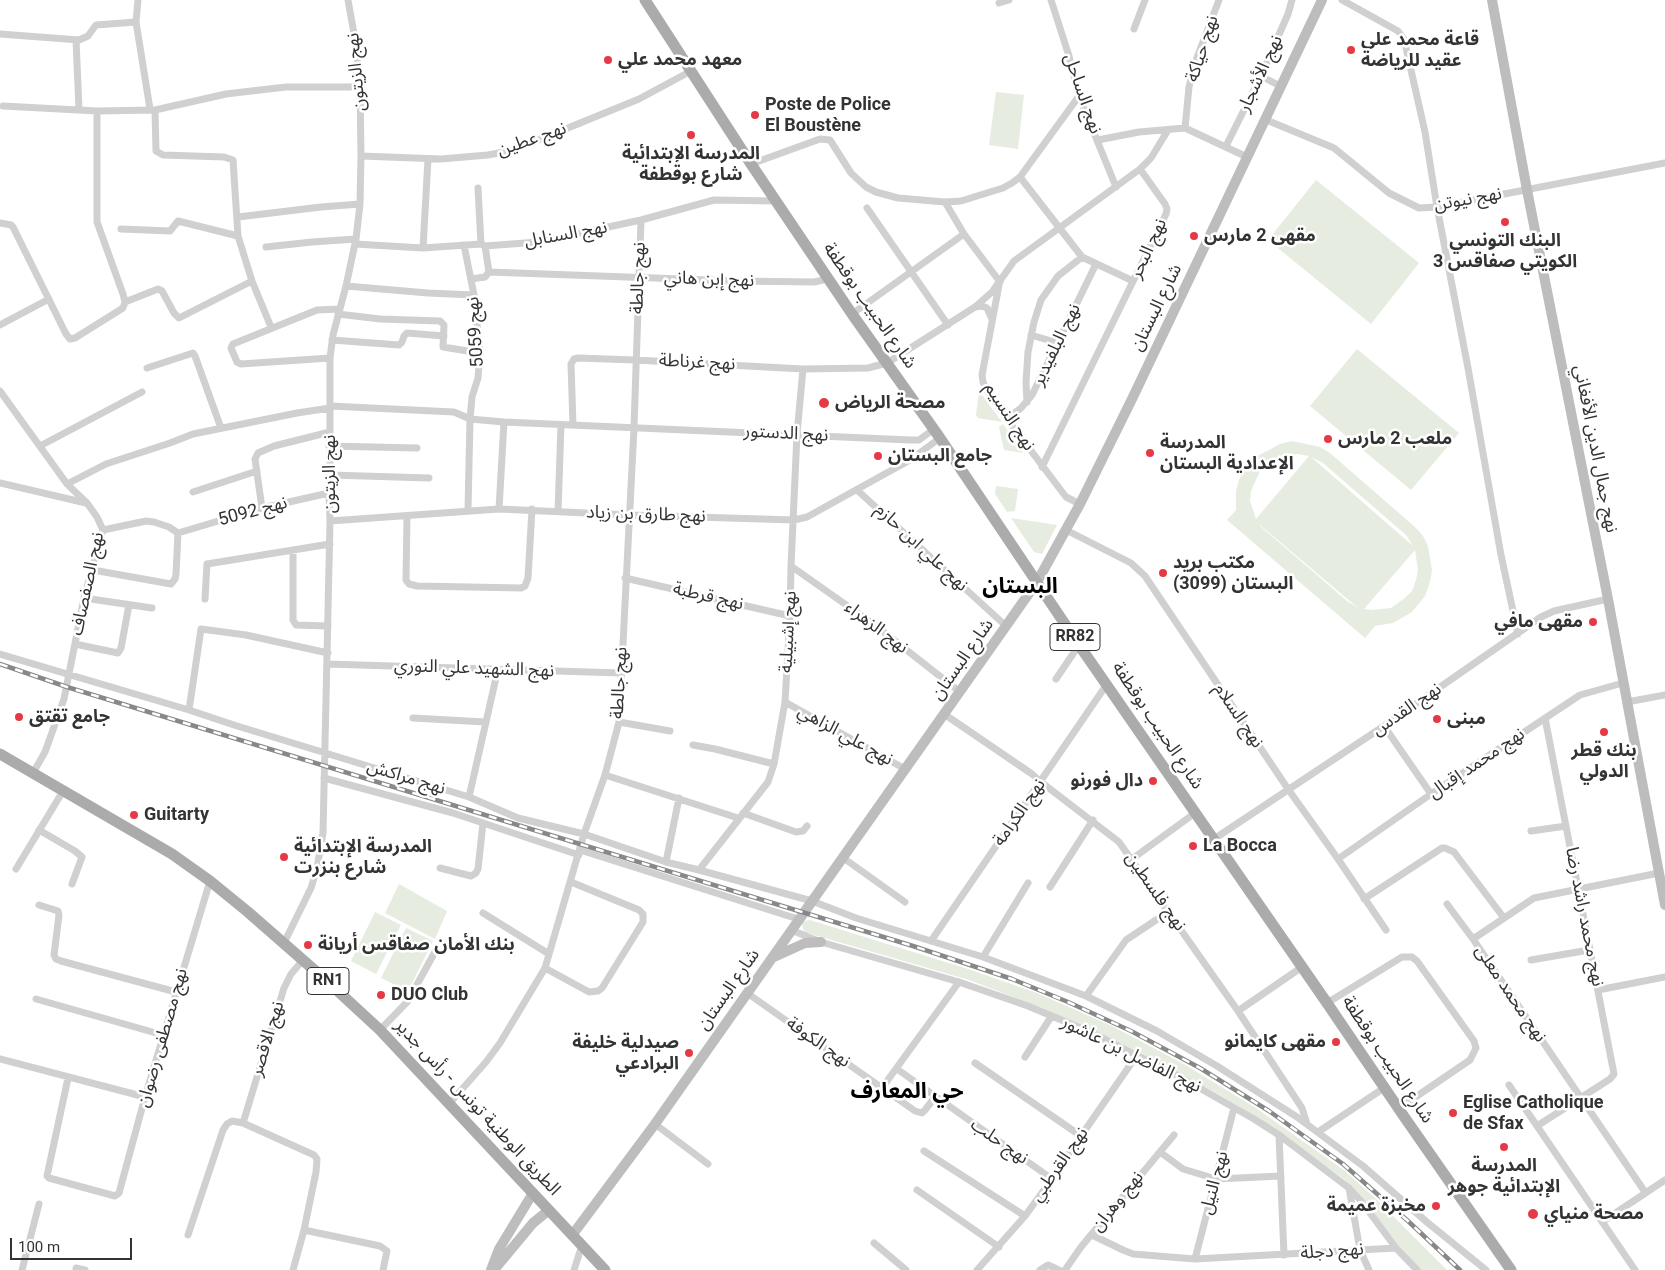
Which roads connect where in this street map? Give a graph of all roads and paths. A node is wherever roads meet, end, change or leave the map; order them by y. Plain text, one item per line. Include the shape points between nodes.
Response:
1 (138, 0) edge
2 (348, 0) edge
3 (645, 0) edge
4 (1009, 0) edge
5 (1051, 0) edge
6 (1145, 0) edge
7 (1219, 0) edge
8 (1292, 0) edge
9 (1322, 0) edge
10 (1342, 0) edge
11 (1492, 0) edge
12 (999, 3) dead end
13 (136, 22) junction
14 (1134, 29) dead end
15 (0, 34) edge
16 (76, 40) junction
17 (691, 71) junction
18 (1261, 76) junction
19 (1280, 86) junction
20 (360, 87) junction
21 (1079, 96) junction
22 (3, 106) dead end
23 (79, 109) junction
24 (152, 110) junction
25 (97, 111) junction
26 (1264, 119) junction
27 (1185, 128) junction
28 (1168, 130) junction
29 (1098, 140) junction
30 (1226, 146) junction
31 (361, 156) junction
32 (1247, 157) junction
33 (428, 159) junction
34 (1665, 163) edge
35 (751, 164) junction
36 (1140, 169) junction
37 (1020, 176) junction
38 (478, 188) dead end
39 (1116, 188) junction
40 (1527, 190) junction
41 (775, 200) junction
42 (945, 202) junction
43 (360, 204) junction
44 (1437, 207) junction
45 (867, 208) dead end
46 (238, 217) junction
47 (641, 220) junction
48 (0, 223) edge
49 (121, 229) dead end
50 (1060, 229) junction
51 (964, 234) junction
52 (238, 236) junction
53 (355, 242) junction
54 (464, 245) junction
55 (483, 245) junction
56 (266, 247) dead end
57 (423, 248) junction
58 (1082, 257) junction
59 (1096, 264) junction
60 (911, 271) junction
61 (489, 272) junction
62 (640, 278) junction
63 (471, 279) junction
64 (828, 279) junction
65 (252, 281) junction
66 (1133, 281) junction
67 (1000, 282) junction
68 (346, 286) junction
69 (474, 295) junction
70 (48, 300) junction
71 (125, 302) junction
72 (975, 307) junction
73 (338, 312) junction
74 (852, 314) junction
75 (992, 319) junction
76 (0, 325) edge
77 (948, 325) junction
78 (271, 327) junction
79 (1031, 335) junction
80 (444, 336) junction
81 (332, 340) junction
82 (1058, 343) junction
83 (480, 353) junction
84 (330, 358) junction
85 (635, 360) junction
86 (886, 363) junction
87 (147, 368) dead end
88 (804, 369) junction
89 (0, 391) edge
90 (142, 392) dead end
91 (1027, 402) junction
92 (330, 407) junction
93 (470, 419) junction
94 (1007, 419) junction
95 (504, 422) junction
96 (561, 425) junction
97 (573, 425) junction
98 (221, 428) junction
99 (634, 428) junction
100 (330, 432) junction
101 (797, 434) junction
102 (937, 434) junction
103 (40, 446) junction
104 (330, 446) junction
105 (417, 448) dead end
106 (1042, 467) junction
107 (257, 471) junction
108 (330, 475) junction
109 (429, 478) dead end
110 (0, 483) edge
111 (67, 484) junction
112 (857, 490) junction
113 (193, 492) dead end
114 (329, 493) junction
115 (86, 503) junction
116 (1080, 504) junction
117 (262, 508) junction
118 (499, 509) junction
119 (532, 509) junction
120 (468, 510) junction
121 (558, 511) junction
122 (630, 515) junction
123 (407, 516) junction
124 (794, 520) junction
125 (330, 521) junction
126 (103, 530) junction
127 (1066, 530) junction
128 (178, 533) junction
129 (330, 544) junction
130 (294, 550) junction
131 (791, 566) junction
132 (93, 570) junction
133 (626, 578) junction
134 (1037, 582) junction
135 (84, 598) junction
136 (205, 599) dead end
137 (1608, 599) junction
138 (129, 606) junction
139 (152, 608) dead end
140 (790, 616) junction
141 (328, 626) junction
142 (1006, 626) junction
143 (1518, 634) junction
144 (75, 644) junction
145 (1080, 645) junction
146 (328, 653) junction
147 (0, 654) edge
148 (327, 664) junction
149 (498, 669) junction
150 (621, 672) junction
151 (70, 675) junction
152 (1056, 679) dead end
153 (1623, 683) junction
154 (1107, 684) junction
155 (960, 692) junction
156 (1665, 695) edge
157 (785, 702) junction
158 (1627, 702) junction
159 (188, 710) junction
160 (944, 714) junction
161 (413, 718) dead end
162 (1545, 718) junction
163 (485, 722) junction
164 (619, 722) junction
165 (1384, 726) junction
166 (670, 731) dead end
167 (693, 745) dead end
168 (324, 752) junction
169 (0, 754) edge
170 (774, 764) junction
171 (905, 769) junction
172 (33, 773) junction
173 (605, 775) junction
174 (324, 778) junction
175 (1041, 782) junction
176 (1288, 789) junction
177 (63, 791) junction
178 (1431, 794) junction
179 (468, 797) junction
180 (679, 798) junction
181 (1195, 813) junction
182 (741, 816) junction
183 (1092, 820) junction
184 (483, 823) junction
185 (807, 826) dead end
186 (1566, 826) junction
187 (38, 830) junction
188 (1531, 830) dead end
189 (584, 834) junction
190 (1214, 839) junction
191 (579, 852) junction
192 (842, 857) junction
193 (1132, 859) junction
194 (1338, 859) junction
195 (666, 862) junction
196 (440, 868) dead end
197 (16, 869) dead end
198 (699, 870) junction
199 (1659, 873) junction
200 (210, 881) junction
201 (570, 882) junction
202 (1028, 883) dead end
203 (72, 884) dead end
204 (1050, 887) dead end
205 (1578, 889) junction
206 (1364, 899) junction
207 (812, 901) junction
208 (905, 902) dead end
209 (1447, 904) dead end
210 (39, 905) dead end
211 (1665, 905) edge
212 (482, 912) dead end
213 (1168, 912) junction
214 (1504, 918) junction
215 (798, 919) junction
216 (791, 930) junction
217 (1386, 930) dead end
218 (1473, 939) junction
219 (931, 941) junction
220 (821, 942) junction
221 (284, 943) junction
222 (436, 950) dead end
223 (1589, 950) junction
224 (550, 954) junction
225 (982, 956) junction
226 (771, 959) junction
227 (303, 960) junction
228 (1531, 960) dead end
229 (1302, 967) junction
230 (546, 968) junction
231 (1665, 977) edge
232 (959, 982) junction
233 (1598, 990) junction
234 (176, 992) junction
235 (747, 993) junction
236 (1086, 996) junction
237 (36, 999) dead end
238 (1327, 1003) junction
239 (1238, 1010) junction
240 (1051, 1017) junction
241 (380, 1030) junction
242 (163, 1034) junction
243 (1137, 1056) junction
244 (1025, 1057) dead end
245 (0, 1059) edge
246 (975, 1064) dead end
247 (897, 1069) junction
248 (68, 1078) junction
249 (1509, 1086) dead end
250 (882, 1088) junction
251 (1384, 1088) junction
252 (935, 1096) junction
253 (145, 1097) junction
254 (1580, 1098) junction
255 (450, 1104) junction
256 (1234, 1108) junction
257 (1398, 1108) junction
258 (243, 1123) junction
259 (655, 1124) junction
260 (1307, 1124) junction
261 (1537, 1126) junction
262 (1318, 1132) junction
263 (1174, 1135) dead end
264 (1278, 1135) junction
265 (1081, 1136) junction
266 (924, 1151) dead end
267 (1160, 1152) junction
268 (708, 1164) dead end
269 (1281, 1176) junction
270 (1216, 1179) junction
271 (1052, 1180) junction
272 (1665, 1180) edge
273 (1349, 1188) junction
274 (917, 1190) dead end
275 (1646, 1192) junction
276 (533, 1193) junction
277 (39, 1204) dead end
278 (549, 1210) junction
279 (1025, 1216) junction
280 (1602, 1222) junction
281 (304, 1230) junction
282 (572, 1234) junction
283 (188, 1235) dead end
284 (1092, 1235) junction
285 (874, 1243) dead end
286 (582, 1245) junction
287 (999, 1246) junction
288 (1396, 1248) junction
289 (1360, 1250) junction
290 (1284, 1255) junction
291 (1195, 1259) junction
292 (76, 1268) dead end
293 (22, 1270) edge
294 (85, 1270) edge
295 (293, 1270) edge
296 (383, 1270) edge
297 (493, 1270) edge
298 (574, 1270) edge
299 (605, 1270) edge
300 (906, 1270) edge
301 (977, 1270) edge
302 (1040, 1270) edge
303 (1058, 1270) edge
304 (1065, 1270) edge
305 (1369, 1270) edge
306 (1417, 1270) edge
307 (1486, 1270) edge
308 (1511, 1270) edge
309 (1635, 1270) edge

1 - 13 street
2 - 20 street, نهج الزيتون
3 - 17 main road, شارع الحبيب بوقطفة / RR82
4 - 12 street
5 - 21 street, نهج الساحل
6 - 14 street
7 - 27 street, نهج حياكة via 1195,63
8 - 18 street, نهج الأشجار
9 - 19 main road, شارع البستان
10 - 44 street via 1403,36 1425,132
11 - 40 main road, نهج جمال الدين الأفغاني
13 - 16 street via 96,25 88,36
13 - 24 street
15 - 16 street
16 - 23 street
17 - 33 street, نهج عطين via 639,99 523,146 488,155
17 - 35 main road, شارع الحبيب بوقطفة / RR82
18 - 19 street
18 - 30 street, نهج الأشجار
19 - 26 main road, شارع البستان
20 - 24 street via 286,87 226,94
20 - 31 street, نهج الزيتون
21 - 29 street, نهج الساحل
21 - 37 street
22 - 23 street
23 - 25 street
24 - 25 street
24 - 46 street via 156,151 162,155 233,160
25 - 71 street via 97,222
26 - 32 main road, شارع البستان
26 - 44 street, نهج نيوتن via 1334,148 1403,201 1420,208
27 - 28 street
27 - 30 street
28 - 29 street
28 - 36 street via 1151,158
29 - 39 street, نهج الساحل
30 - 32 street
31 - 33 street, نهج عطين
31 - 43 street, نهج الزيتون
32 - 116 main road, شارع البستان
33 - 57 street
34 - 40 street, نهج نيوتن
35 - 41 main road, شارع الحبيب بوقطفة / RR82
35 - 42 street via 820,139 830,140 851,173 876,192 898,198
36 - 39 street
36 - 66 street, نهج البحر via 1167,209
37 - 42 street via 989,193
37 - 50 street
38 - 55 street
39 - 50 street
40 - 44 street, نهج نيوتن
40 - 137 main road, نهج جمال الدين الأفغاني
41 - 47 street, نهج السنابل via 714,200
41 - 64 main road, شارع الحبيب بوقطفة / RR82
42 - 51 street
43 - 46 street
43 - 53 street, نهج الزيتون
44 - 143 street via 1500,555
45 - 60 street
46 - 52 street
47 - 55 street, نهج السنابل via 538,242
47 - 62 street, نهج جالطة
48 - 70 street via 13,227
49 - 52 street via 170,231 178,221
50 - 58 street
50 - 67 street via 1014,261
51 - 60 street
51 - 67 street
52 - 65 street
53 - 56 street, نهج السنابل
53 - 57 street, نهج السنابل
53 - 68 street, نهج الزيتون
54 - 55 street, نهج السنابل
54 - 57 street, نهج السنابل
54 - 63 street, نهج 5059
55 - 61 street
58 - 59 street
58 - 79 street via 1058,276 1041,300
59 - 66 street
59 - 82 street, نهج البلفيدير
60 - 74 street
60 - 77 street
61 - 62 street, نهج إبن هاني
61 - 63 street, نهج إبن هاني via 485,277
62 - 64 street, نهج إبن هاني via 746,282
62 - 85 street, نهج جالطة
63 - 69 street, نهج 5059
64 - 74 main road, شارع الحبيب بوقطفة / RR82
65 - 71 street via 180,318 158,289
65 - 78 street
66 - 106 street, نهج البحر
67 - 72 street, نهج غرناطة
67 - 75 street, نهج النسيم
68 - 69 street
68 - 73 street, نهج الزيتون
69 - 83 street, نهج 5059
70 - 71 street via 70,339 123,308
70 - 76 street
72 - 75 street via 987,308
72 - 77 street, نهج غرناطة
73 - 78 street via 317,310
73 - 80 street via 380,319 440,322 444,325
73 - 81 street, نهج الزيتون
74 - 86 main road, شارع الحبيب بوقطفة / RR82
75 - 94 street, نهج النسيم via 982,376 986,389
77 - 86 street, نهج غرناطة
78 - 84 street via 234,344 231,350 237,362
79 - 82 street
79 - 91 street
80 - 81 street via 407,333 399,345
80 - 83 street via 443,347
81 - 84 street, نهج الزيتون
82 - 91 street, نهج البلفيدير
83 - 93 street, نهج 5059
84 - 92 street, نهج الزيتون
85 - 88 street, نهج غرناطة
85 - 97 street, نهج غرناطة via 578,358 572,361
85 - 99 street, نهج جالطة
86 - 88 street, نهج غرناطة via 868,368
86 - 102 main road, شارع الحبيب بوقطفة / RR82
87 - 98 street via 193,353
88 - 101 street, نهج إشبيلية
89 - 103 street, نهج الصفصاف
90 - 103 street
91 - 94 street, نهج البلفيدير
92 - 93 street, نهج الدستور via 454,412
92 - 98 street, نهج الدستور
92 - 100 street, نهج الزيتون
93 - 95 street, نهج الدستور
93 - 120 street, نهج 5059
94 - 106 street, نهج النسيم
95 - 96 street, نهج الدستور
95 - 118 street
96 - 97 street, نهج الدستور
96 - 121 street
97 - 99 street, نهج الدستور
98 - 111 street, نهج الدستور via 193,434 106,464
99 - 101 street, نهج الدستور
99 - 122 street, نهج جالطة
100 - 104 street, نهج الزيتون
100 - 107 street via 261,451 255,459
101 - 102 street, نهج الدستور via 919,440
101 - 124 street, نهج إشبيلية
102 - 112 street, نهج طارق بن زياد via 910,460
102 - 134 main road, شارع الحبيب بوقطفة / RR82
103 - 111 street, نهج الصفصاف
104 - 105 street
104 - 108 street, نهج الزيتون
106 - 116 street, نهج النسيم via 1066,498
107 - 113 street
107 - 117 street
108 - 109 street
108 - 114 street, نهج الزيتون
110 - 115 street
111 - 115 street, نهج الصفصاف
112 - 124 street, نهج طارق بن زياد via 807,517
112 - 142 street, نهج علي ابن حازم
114 - 117 street, نهج 5092
114 - 125 street, نهج الزيتون
115 - 126 street, نهج الصفصاف
116 - 127 main road, شارع البستان
117 - 128 street, نهج 5092
118 - 119 street, نهج طارق بن زياد
118 - 120 street, نهج طارق بن زياد
119 - 121 street, نهج طارق بن زياد
119 - 123 street via 528,578 521,588 409,584 406,580
120 - 123 street, نهج طارق بن زياد
121 - 122 street, نهج طارق بن زياد
122 - 124 street, نهج طارق بن زياد
122 - 133 street, نهج جالطة
123 - 125 street, نهج طارق بن زياد
124 - 131 street, نهج إشبيلية
125 - 129 street, نهج الزيتون
126 - 128 street via 146,521
126 - 132 street, نهج الصفصاف
127 - 134 main road, شارع البستان
127 - 176 street, نهج السلام via 1139,569
128 - 132 street via 176,574 171,584
129 - 130 street
129 - 141 street, نهج الزيتون
130 - 136 street via 207,564
130 - 141 street via 292,620 296,625
131 - 140 street, نهج إشبيلية
131 - 155 street, نهج الزهراء via 876,626
132 - 135 street, نهج الصفصاف
133 - 140 street, نهج قرطبة
133 - 150 street, نهج جالطة
134 - 142 main road, شارع البستان
134 - 145 main road, شارع الحبيب بوقطفة / RR82
135 - 138 street
135 - 144 street, نهج الصفصاف
137 - 143 street, نهج القدس via 1547,614
137 - 153 main road, نهج جمال الدين الأفغاني
138 - 139 street
138 - 144 street via 118,653
140 - 157 street, نهج إشبيلية
141 - 146 street, نهج الزيتون
142 - 155 main road, شارع البستان
143 - 165 street, نهج القدس
144 - 151 street, نهج الصفصاف
145 - 152 street
145 - 154 main road, شارع الحبيب بوقطفة / RR82
146 - 148 street, نهج الزيتون
146 - 159 street via 246,635 201,630
147 - 151 street, نهج مراكش
148 - 149 street, نهج الشهيد علي النوري
148 - 168 street, نهج الزيتون
149 - 150 street, نهج الشهيد علي النوري
149 - 163 street
150 - 164 street, نهج جالطة
151 - 159 street, نهج مراكش
151 - 172 street, نهج الصفصاف via 52,734
153 - 158 main road, نهج جمال الدين الأفغاني
153 - 162 street, نهج محمد إقبال via 1584,693
154 - 175 street, نهج الكرامة
154 - 181 main road, شارع الحبيب بوقطفة / RR82
155 - 160 main road, شارع البستان
156 - 158 street
157 - 170 street, نهج إشبيلية
157 - 171 street, نهج علي الزاهي
158 - 199 main road, نهج جمال الدين الأفغاني
159 - 168 street, نهج مراكش
160 - 171 main road, شارع البستان
160 - 175 street, نهج فلسطين
161 - 163 street
162 - 178 street, نهج محمد إقبال
162 - 186 street, نهج محمد راشد رضا
163 - 179 street
164 - 166 street
164 - 173 street, نهج جالطة
165 - 176 street, نهج القدس
165 - 178 street
167 - 170 street
168 - 174 street, نهج الزيتون
168 - 179 street, نهج مراكش
169 - 172 main road, الطريق الوطنية تونس - رأس جدير / RN1
170 - 182 street, نهج إشبيلية via 768,782
171 - 192 main road, شارع البستان
172 - 177 main road, الطريق الوطنية تونس - رأس جدير / RN1
173 - 180 street
173 - 189 street, نهج جالطة
174 - 184 street
174 - 221 street, نهج الزيتون via 323,833 318,868 306,901
175 - 183 street, نهج فلسطين
175 - 219 street, نهج الكرامة
176 - 190 street, نهج القدس
176 - 194 street, نهج السلام
177 - 187 street
177 - 200 main road, الطريق الوطنية تونس - رأس جدير / RN1 via 172,854
178 - 194 street, نهج محمد إقبال
179 - 189 street, نهج مراكش via 518,818
180 - 182 street
180 - 195 street
181 - 190 main road, شارع الحبيب بوقطفة / RR82
181 - 193 street
182 - 185 street via 796,832
182 - 198 street, نهج إشبيلية
183 - 193 street, نهج فلسطين via 1120,842
183 - 204 street
184 - 191 street
184 - 196 street via 476,873 471,876
186 - 188 street
186 - 205 street, نهج محمد راشد رضا
187 - 197 street
187 - 203 street via 82,857
189 - 191 street, نهج جالطة
189 - 195 street, نهج مراكش
190 - 229 main road, شارع الحبيب بوقطفة / RR82
191 - 201 street, نهج جالطة
191 - 215 street
192 - 207 main road, شارع البستان
192 - 208 street
193 - 213 street, نهج فلسطين
194 - 206 street, نهج السلام
195 - 198 street, نهج مراكش
198 - 207 street, نهج مراكش
199 - 205 street, نهج محمد معلى
199 - 211 main road, نهج جمال الدين الأفغاني
200 - 221 main road, الطريق الوطنية تونس - رأس جدير / RN1
200 - 234 street, نهج مصطفى رضوان
201 - 224 street, نهج جالطة
201 - 230 street via 639,910 643,914 643,922 598,991 589,992
202 - 225 street
205 - 214 street, نهج محمد معلى via 1534,898
205 - 223 street, نهج محمد راشد رضا
206 - 214 street via 1445,848 1454,852
206 - 217 street, نهج السلام
207 - 215 main road, شارع البستان
207 - 219 street, نهج مراكش
209 - 218 street
210 - 234 street via 58,911 56,959
212 - 224 street
213 - 236 street via 1126,940
213 - 239 street, نهج فلسطين
214 - 218 street, نهج محمد معلى
215 - 216 main road, شارع البستان
216 - 220 street, نهج الفاضل بن عاشور
216 - 226 main road, شارع البستان
218 - 254 street, نهج محمد معلى
219 - 225 street, نهج مراكش
220 - 226 main road via 798,945
220 - 232 street, نهج الفاضل بن عاشور
221 - 227 main road, الطريق الوطنية تونس - رأس جدير / RN1
222 - 241 street via 408,1001
223 - 228 street
223 - 233 street, نهج محمد راشد رضا
224 - 230 street, نهج جالطة
225 - 236 street, نهج مراكش
226 - 235 main road, شارع البستان
227 - 241 main road, الطريق الوطنية تونس - رأس جدير / RN1
227 - 258 street, نهج الاقصر via 282,994
229 - 238 main road, شارع الحبيب بوقطفة / RR82
229 - 239 street
230 - 255 street, نهج جالطة via 500,1043
231 - 233 street
232 - 240 street, نهج الفاضل بن عاشور
232 - 247 street
233 - 254 street, نهج محمد راشد رضا via 1614,1074
234 - 242 street, نهج مصطفى رضوان
235 - 250 street, نهج الكوفة
235 - 259 main road, شارع البستان
236 - 260 street, نهج مراكش via 1217,1066
237 - 242 street
238 - 251 main road, شارع الحبيب بوقطفة / RR82
238 - 257 street via 1402,957 1412,957 1474,1041 1476,1048 1470,1060
239 - 260 street, نهج فلسطين via 1302,1108
240 - 243 street, نهج الفاضل بن عاشور
240 - 244 street
241 - 255 main road, الطريق الوطنية تونس - رأس جدير / RN1
242 - 253 street, نهج مصطفى رضوان
243 - 256 street, نهج الفاضل بن عاشور
243 - 265 street, نهج القرطبي
245 - 248 street
246 - 265 street
247 - 250 street
247 - 252 street, نهج حلب
248 - 253 street
248 - 253 street, نهج مصطفى رضوان via 47,1176 115,1196 119,1193
249 - 261 street
250 - 252 street, نهج الكوفة via 922,1113
251 - 257 main road, شارع الحبيب بوقطفة / RR82
251 - 262 street
252 - 271 street, نهج حلب
254 - 261 street
254 - 275 street, نهج محمد معلى
255 - 276 main road, الطريق الوطنية تونس - رأس جدير / RN1
256 - 264 street, نهج الفاضل بن عاشور
256 - 270 street, نهج النيل
257 - 308 main road, شارع الحبيب بوقطفة / RR82
258 - 281 street via 314,1155 316,1172
258 - 283 street via 232,1121 223,1130
259 - 268 street
259 - 282 main road, شارع البستان
260 - 262 street, نهج مراكش
261 - 280 street
262 - 307 street, نهج مراكش
263 - 267 street, نهج وهران
264 - 269 street
264 - 273 street, نهج الفاضل بن عاشور
265 - 271 street, نهج القرطبي
266 - 279 street
267 - 270 street via 1183,1169
267 - 284 street, نهج وهران
269 - 270 street
269 - 290 street
270 - 291 street, نهج النيل
271 - 279 street, نهج القرطبي
272 - 275 street
273 - 288 street, نهج الفاضل بن عاشور
273 - 289 street
274 - 287 street
275 - 280 street
276 - 278 main road, الطريق الوطنية تونس - رأس جدير / RN1
276 - 297 main road via 500,1249
277 - 293 street
278 - 282 main road, الطريق الوطنية تونس - رأس جدير / RN1
278 - 297 main road via 533,1223
279 - 287 street, نهج القرطبي
280 - 309 street
281 - 295 street
281 - 296 street via 380,1246 387,1251
282 - 286 main road, الطريق الوطنية تونس - رأس جدير / RN1
284 - 291 street, نهج دجلة via 1133,1254
284 - 304 street, نهج وهران
285 - 300 street
286 - 298 street
286 - 299 main road, الطريق الوطنية تونس - رأس جدير / RN1
287 - 301 street, نهج القرطبي
288 - 289 street, نهج دجلة
288 - 306 street, نهج الفاضل بن عاشور
289 - 290 street, نهج دجلة
289 - 305 street
290 - 291 street, نهج دجلة
292 - 294 street
302 - 303 street via 1048,1265

